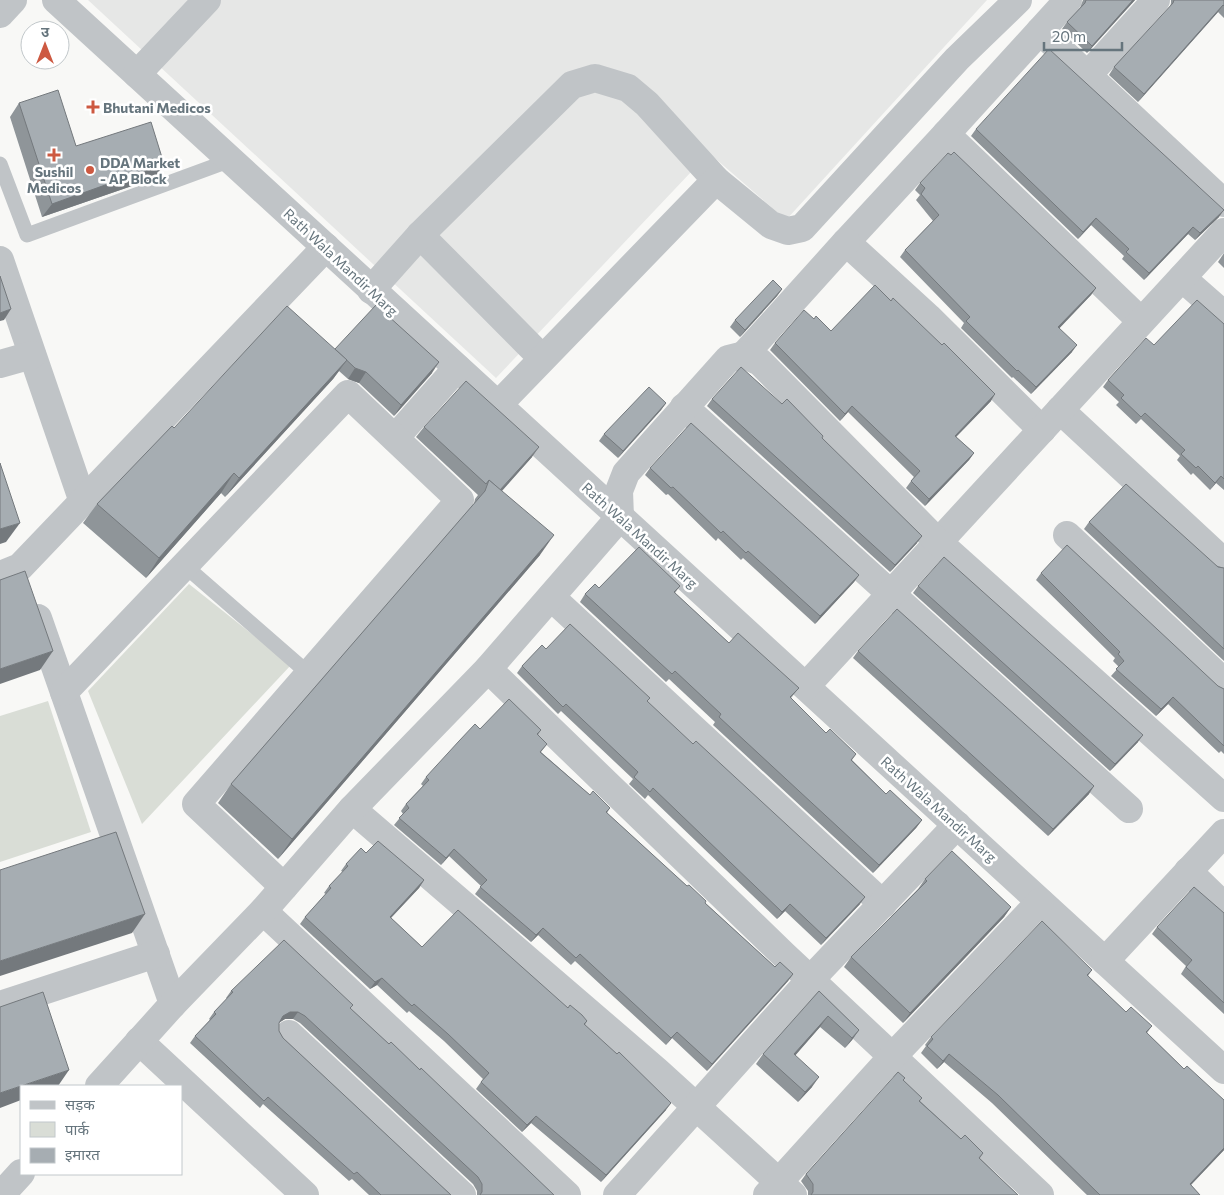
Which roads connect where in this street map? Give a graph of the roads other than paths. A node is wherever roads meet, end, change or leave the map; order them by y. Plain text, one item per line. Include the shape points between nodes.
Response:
1 (13, 0) edge
2 (56, 0) edge
3 (207, 0) edge
4 (1018, 0) edge
5 (1068, 0) edge
6 (1156, 0) edge
7 (0, 14) edge
8 (1040, 30) junction
9 (137, 74) junction
10 (1087, 76) junction
11 (946, 134) junction
12 (231, 160) junction
13 (0, 164) edge
14 (716, 180) junction
15 (1224, 203) edge
16 (1224, 232) edge
17 (420, 234) junction
18 (846, 242) junction
19 (326, 247) junction
20 (0, 260) edge
21 (1182, 278) junction
22 (371, 290) junction
23 (1224, 315) edge
24 (1141, 322) junction
25 (32, 355) junction
26 (744, 356) junction
27 (542, 358) junction
28 (0, 364) edge
29 (457, 368) junction
30 (498, 404) junction
31 (684, 407) junction
32 (1060, 410) junction
33 (1042, 430) junction
34 (395, 438) junction
35 (83, 502) junction
36 (620, 517) junction
37 (1067, 535) dead end
38 (938, 542) junction
39 (1224, 562) edge
40 (184, 566) junction
41 (10, 571) edge
42 (890, 594) junction
43 (550, 597) junction
44 (488, 669) junction
45 (309, 674) junction
46 (1224, 682) edge
47 (806, 686) junction
48 (64, 692) junction
49 (1224, 798) edge
50 (352, 809) junction
51 (1129, 809) dead end
52 (956, 825) junction
53 (1224, 833) edge
54 (1188, 871) junction
55 (284, 887) junction
56 (1040, 902) junction
57 (882, 904) junction
58 (1224, 906) edge
59 (263, 912) junction
60 (156, 954) junction
61 (1105, 960) junction
62 (810, 980) junction
63 (173, 1004) junction
64 (0, 1006) edge
65 (290, 1034) dead end
66 (139, 1042) junction
67 (892, 1056) junction
68 (1224, 1070) edge
69 (100, 1085) edge
70 (697, 1107) junction
71 (20, 1174) edge
72 (780, 1191) edge
73 (1, 1195) edge
74 (304, 1195) edge
75 (462, 1195) edge
76 (567, 1195) edge
77 (616, 1195) edge
78 (1040, 1195) edge

1 - 7 street
2 - 9 street, Rath Wala Mandir Marg
3 - 9 street
4 - 14 street via 957,59 802,228 788,231 771,225
5 - 8 street
6 - 10 street
8 - 10 street
8 - 11 street
9 - 12 street, Rath Wala Mandir Marg
10 - 15 street
11 - 18 street
11 - 24 street
12 - 13 lane via 26,235
12 - 19 street, Rath Wala Mandir Marg
14 - 17 street via 640,98 628,88 595,78 572,85
14 - 27 street
16 - 21 street
17 - 22 street
17 - 27 street
18 - 26 street
18 - 33 street via 928,317
19 - 22 street, Rath Wala Mandir Marg
19 - 35 street
20 - 25 street
21 - 23 street
21 - 24 street
22 - 29 street, Rath Wala Mandir Marg
24 - 32 street
25 - 28 street
25 - 35 street
26 - 31 street via 728,359
26 - 38 street via 760,362
27 - 30 street
29 - 30 street, Rath Wala Mandir Marg
29 - 34 street
30 - 36 street, Rath Wala Mandir Marg
31 - 36 street via 626,473 619,491
31 - 42 street
32 - 33 street
32 - 39 street
33 - 38 street
34 - 40 street via 348,394
34 - 45 street via 460,500
35 - 41 street
36 - 43 street
36 - 47 street, Rath Wala Mandir Marg
37 - 46 street
38 - 42 street
38 - 49 street
40 - 45 lane
40 - 48 street
41 - 48 street
42 - 47 street
42 - 51 street
43 - 44 street
43 - 57 street
44 - 50 street
44 - 62 street
45 - 55 street via 196,804
47 - 52 street, Rath Wala Mandir Marg
48 - 60 street
50 - 55 street
50 - 70 street
52 - 56 street, Rath Wala Mandir Marg
52 - 57 street
53 - 54 street
54 - 58 street
54 - 61 street
55 - 59 street
56 - 61 street, Rath Wala Mandir Marg
56 - 67 street
57 - 62 street
59 - 63 street
59 - 76 street
60 - 63 street
60 - 64 street
61 - 68 street, Rath Wala Mandir Marg
62 - 67 street
62 - 70 street
63 - 66 street
65 - 75 street
66 - 69 street
66 - 74 street
67 - 72 street
67 - 78 street
70 - 72 street
70 - 77 street
71 - 73 street

